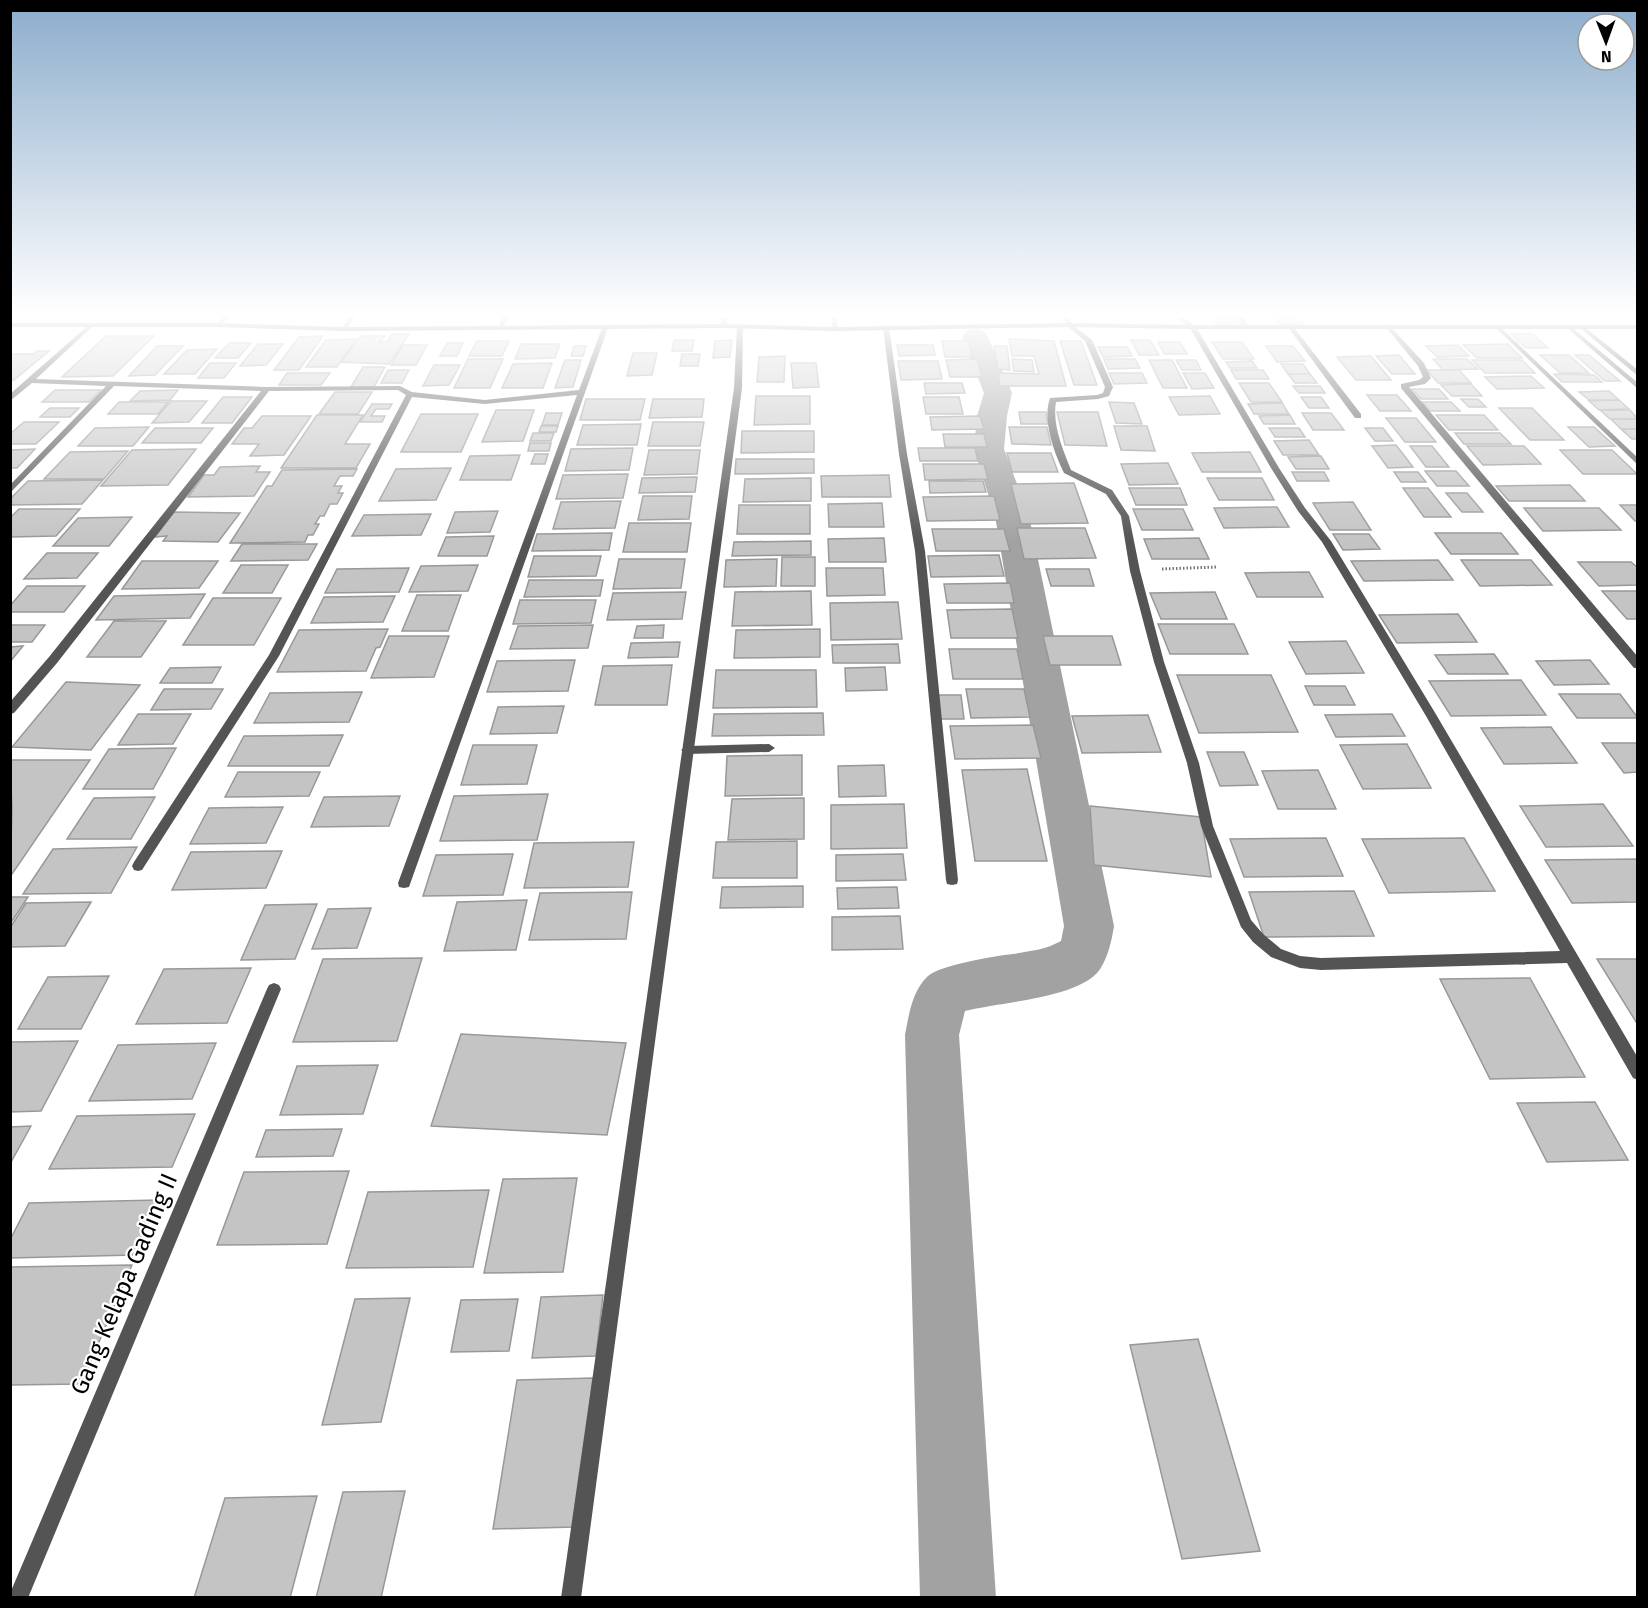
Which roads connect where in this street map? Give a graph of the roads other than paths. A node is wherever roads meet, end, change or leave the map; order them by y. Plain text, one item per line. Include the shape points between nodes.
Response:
1 (104, 392) edge
2 (264, 392) edge
3 (407, 392) edge
4 (582, 392) joint
5 (737, 392) edge
6 (895, 392) edge
7 (1107, 392) edge
8 (1231, 392) edge
9 (1340, 392) edge
10 (1409, 392) edge
11 (1565, 392) edge
12 (410, 394) junction
13 (1358, 416) dead end
14 (1638, 463) edge
15 (10, 491) edge
16 (1638, 665) edge
17 (10, 710) edge
18 (769, 748) dead end
19 (687, 750) junction
20 (138, 866) dead end
21 (952, 880) dead end
22 (404, 883) dead end
23 (1572, 957) junction
24 (274, 989) dead end
25 (1638, 1073) edge
26 (18, 1598) edge
27 (571, 1598) edge

1 - 15 street
2 - 17 street
3 - 12 street
4 - 12 street via 485,402
4 - 22 street
5 - 19 street
6 - 21 street via 920,551
7 - 23 street via 1098,397 1053,400 1050,409 1062,457 1066,471 1109,492 1125,516 1159,662 1208,826 1246,922 1258,938 1276,953 1300,963
8 - 23 street via 1275,468 1333,551
9 - 13 street
10 - 16 street
11 - 14 street
12 - 20 street via 274,656
18 - 19 street
19 - 27 street
23 - 25 street
24 - 26 street, Gang Kelapa Gading II

